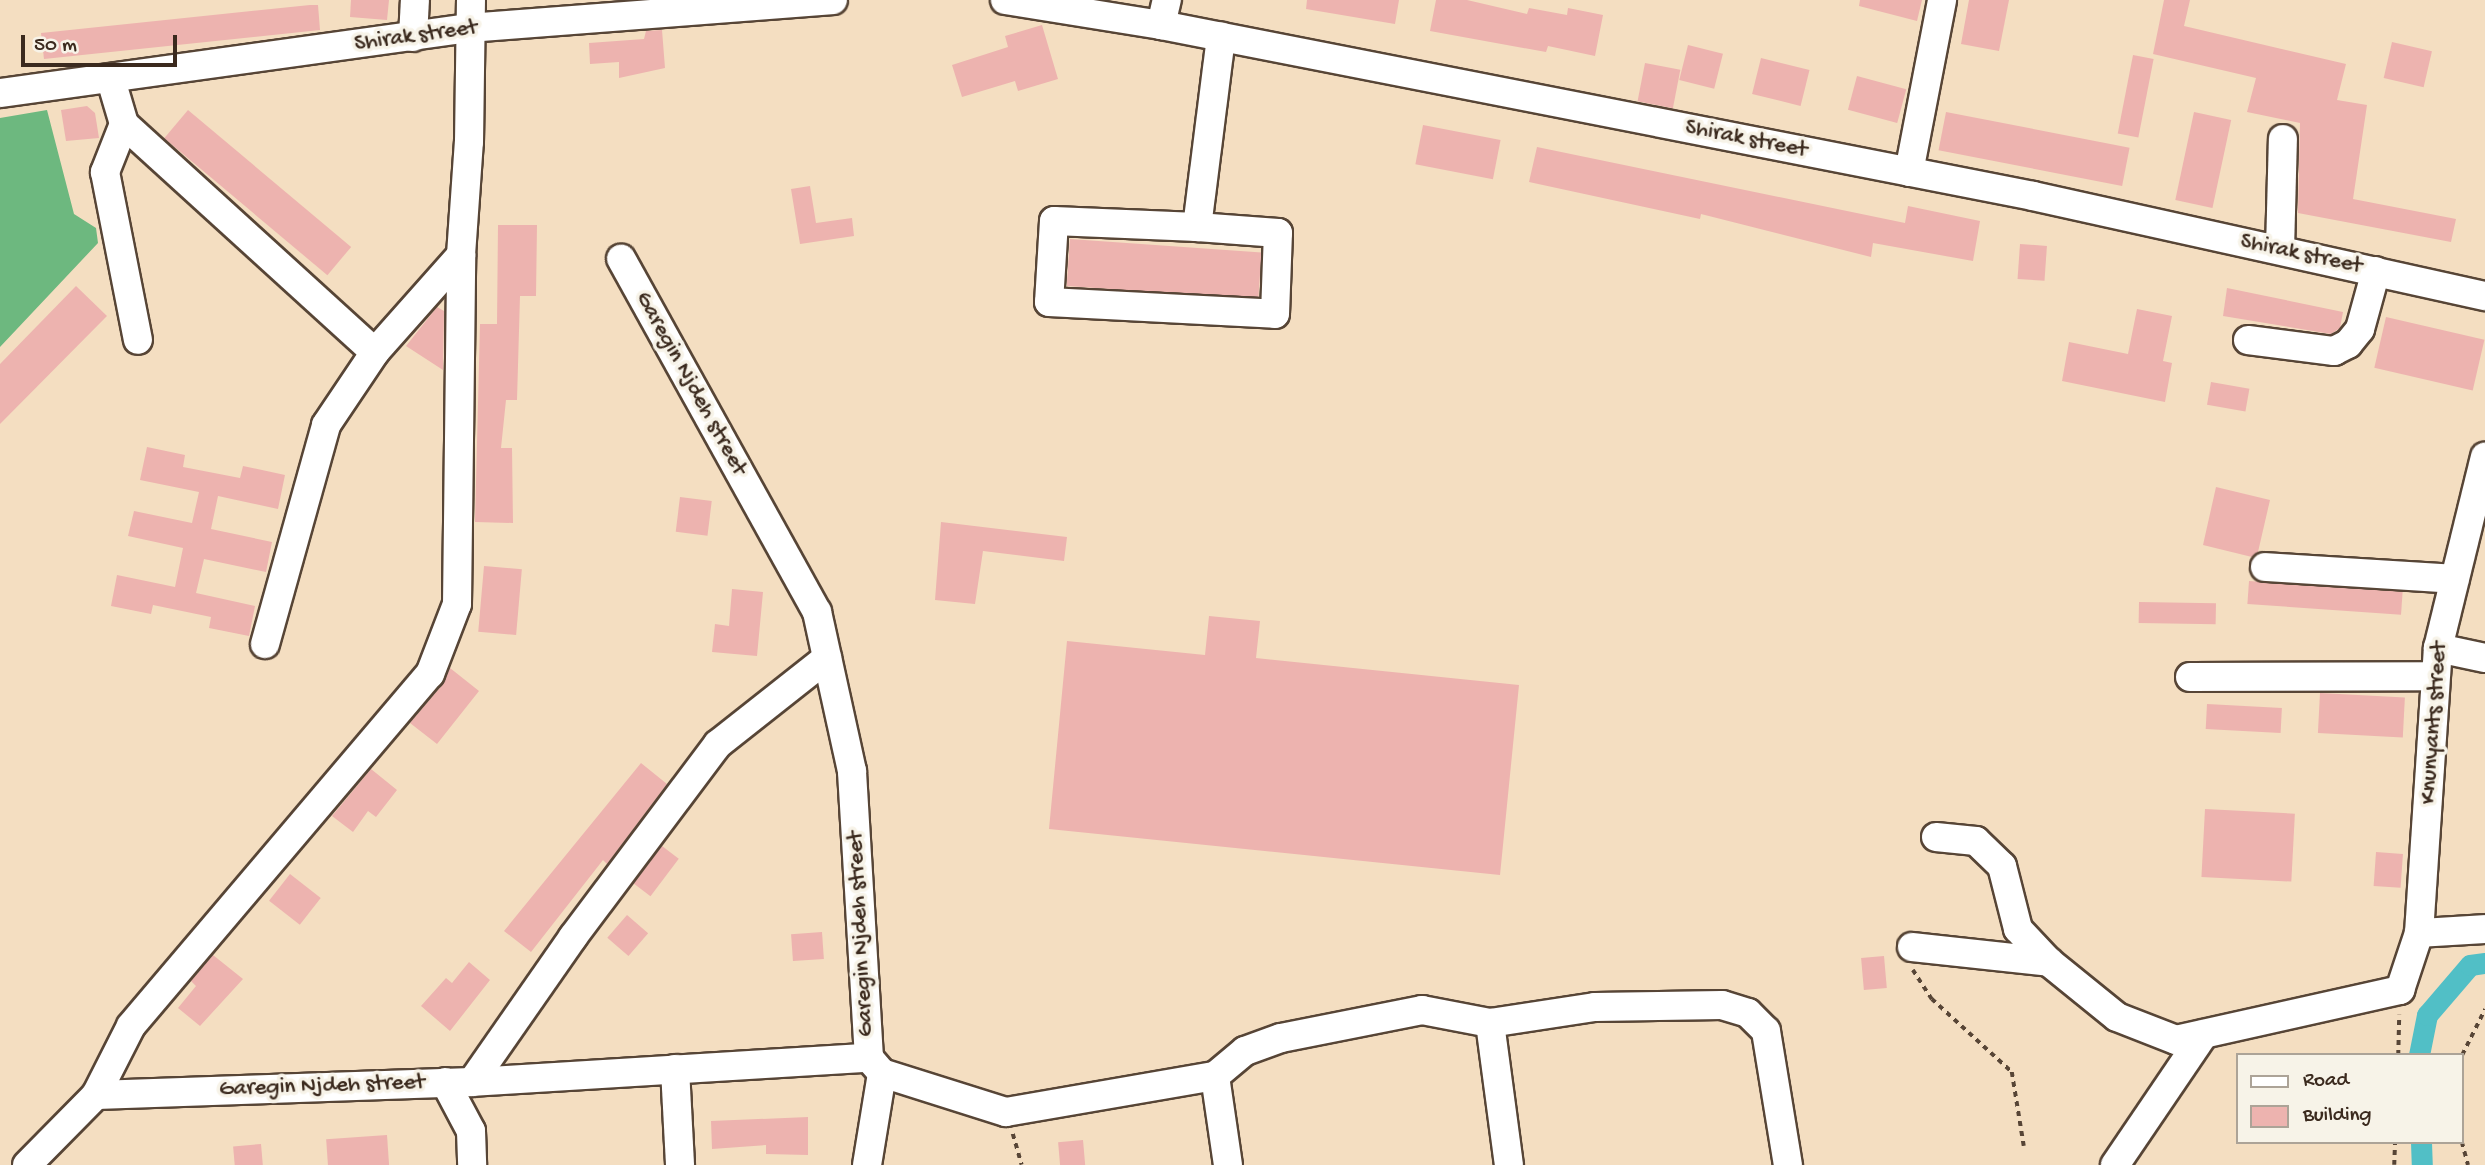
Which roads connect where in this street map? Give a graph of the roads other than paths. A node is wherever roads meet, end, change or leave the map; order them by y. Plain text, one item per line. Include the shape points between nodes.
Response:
1 (415, 0) edge
2 (471, 0) edge
3 (833, 0) edge
4 (1004, 0) edge
5 (1942, 0) edge
6 (1164, 13) edge
7 (469, 28) junction
8 (413, 37) junction
9 (1221, 37) junction
10 (111, 80) junction
11 (0, 93) edge
12 (124, 124) junction
13 (2283, 139) dead end
14 (1909, 172) junction
15 (1197, 227) junction
16 (2280, 250) junction
17 (461, 255) junction
18 (621, 259) dead end
19 (2376, 271) junction
20 (2485, 296) edge
21 (138, 340) dead end
22 (2248, 340) dead end
23 (375, 352) junction
24 (2485, 457) edge
25 (2264, 567) dead end
26 (2455, 579) junction
27 (265, 644) dead end
28 (2438, 648) junction
29 (827, 658) junction
30 (2485, 658) edge
31 (2434, 676) junction
32 (2190, 677) dead end
33 (1936, 837) dead end
34 (2485, 929) edge
35 (2419, 933) junction
36 (1912, 947) road end
37 (2049, 962) junction
38 (1490, 1023) junction
39 (2204, 1034) junction
40 (876, 1065) junction
41 (675, 1069) junction
42 (1215, 1076) junction
43 (459, 1082) junction
44 (96, 1095) junction
45 (27, 1165) edge
46 (472, 1165) edge
47 (680, 1165) edge
48 (867, 1165) edge
49 (1228, 1165) edge
50 (1508, 1165) edge
51 (1788, 1165) edge
52 (2115, 1165) edge

1 - 8 street
2 - 7 street
3 - 7 street, Shirak street
4 - 6 street, Shirak street
5 - 14 street
6 - 9 street, Shirak street
7 - 8 street, Shirak street
7 - 17 street via 469,142
8 - 10 street, Shirak street
9 - 14 street, Shirak street
9 - 15 street
10 - 11 street, Shirak street
10 - 12 street
12 - 21 street via 105,172
12 - 23 street
13 - 16 street
14 - 16 street, Shirak street
15 - 15 street via 1278,233 1275,314 1049,302 1054,220
16 - 19 street, Shirak street
17 - 23 street
17 - 44 street via 457,604 430,674 131,1026
18 - 29 street, Garegin Njdeh street via 817,612
19 - 20 street, Shirak street
19 - 22 street via 2360,329 2348,344 2334,351
23 - 27 street via 326,425
24 - 26 street, Knunyants street
25 - 26 street
26 - 28 street, Knunyants street
28 - 30 street
28 - 31 street, Knunyants street
29 - 40 street, Garegin Njdeh street via 852,771
29 - 43 street via 718,744
31 - 32 street
31 - 35 street, Knunyants street
33 - 37 street via 1976,841 2002,866 2018,929
34 - 35 street
35 - 39 street, Knunyants street via 2400,990
36 - 37 street
37 - 39 street via 2117,1017 2176,1040
38 - 42 street via 1422,1010 1281,1038 1245,1051
38 - 50 street
38 - 51 street via 1595,1007 1722,1004 1748,1013 1766,1031
39 - 52 street
40 - 41 street, Garegin Njdeh street
40 - 42 street via 1006,1112
40 - 48 street
41 - 43 street, Garegin Njdeh street
41 - 47 street
42 - 49 street
43 - 44 street, Garegin Njdeh street
43 - 46 street via 471,1131
44 - 45 street

